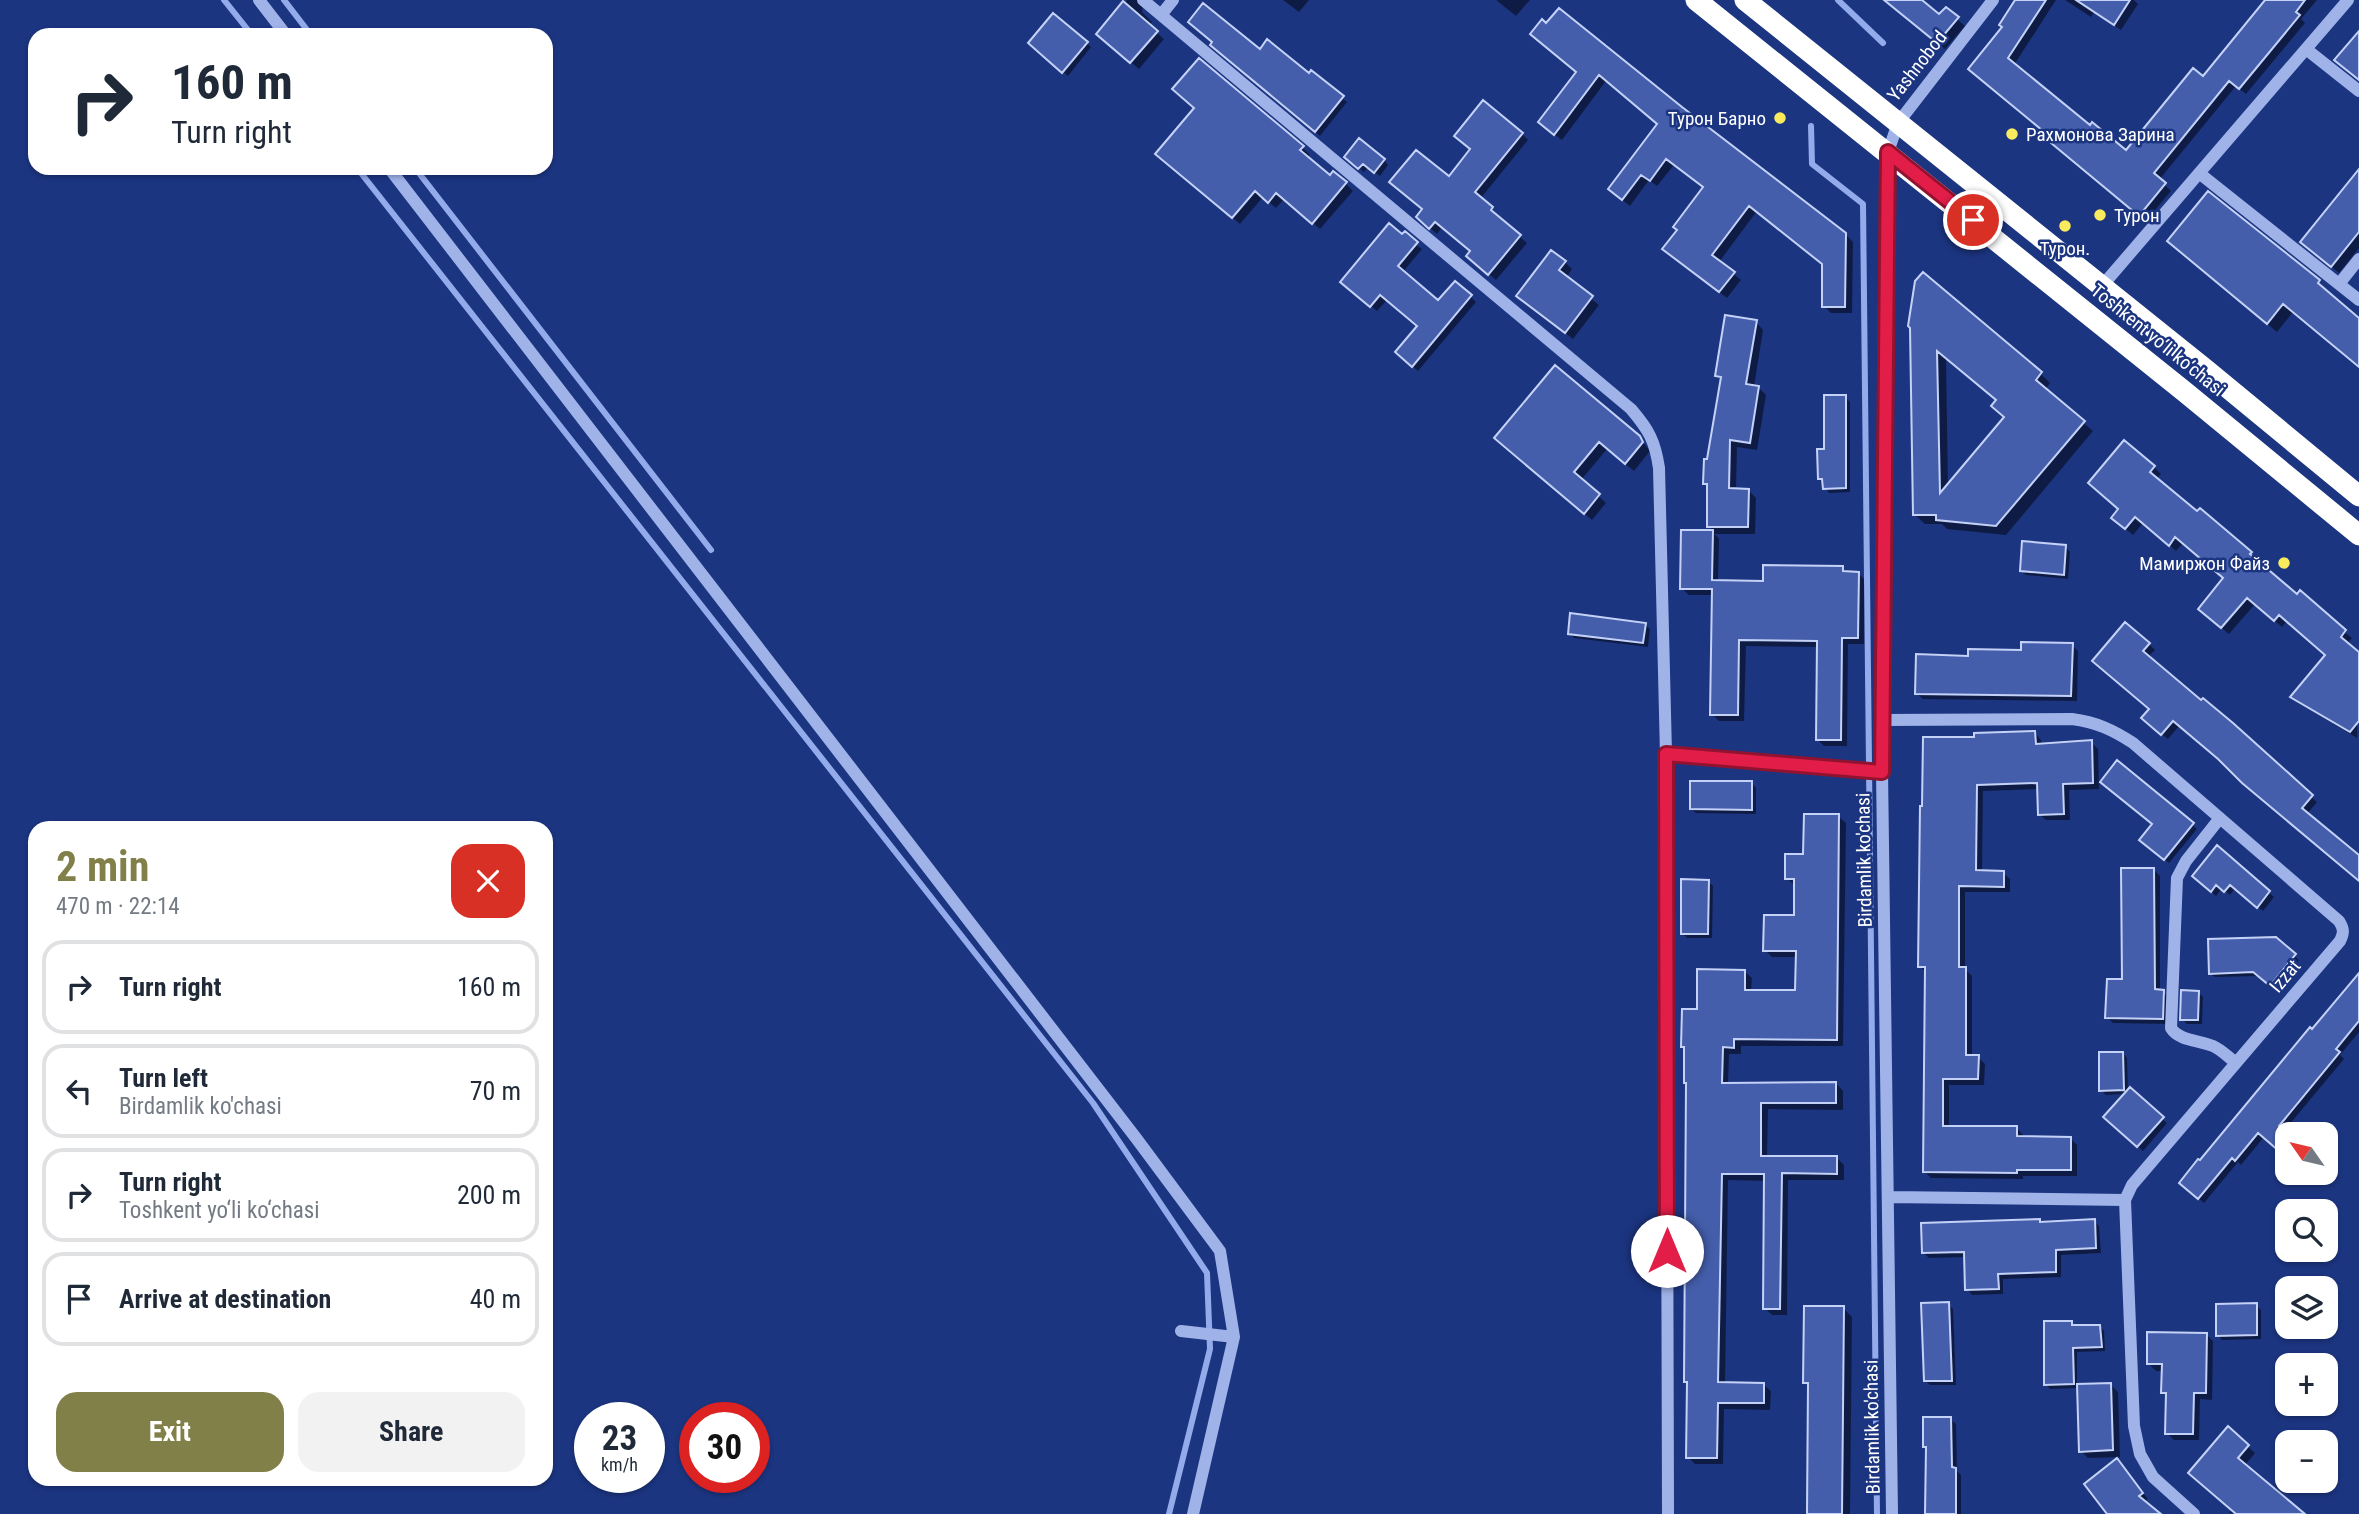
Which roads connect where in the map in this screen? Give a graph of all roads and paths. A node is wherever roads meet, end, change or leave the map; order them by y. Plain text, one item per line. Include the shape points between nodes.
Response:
1 (260, 0) edge
2 (1143, 0) edge
3 (1173, 0) edge
4 (1696, 0) edge
5 (1745, 0) edge
6 (1993, 0) edge
7 (2348, 0) edge
8 (1161, 15) junction
9 (281, 28) edge
10 (2306, 49) junction
11 (2359, 92) edge
12 (1898, 123) junction
13 (1888, 152) junction
14 (2199, 173) junction
15 (394, 175) edge
16 (2359, 259) edge
17 (2339, 284) junction
18 (2102, 286) junction
19 (2359, 300) edge
20 (2359, 496) edge
21 (2359, 535) edge
22 (1882, 720) junction
23 (1666, 754) junction
24 (1882, 772) junction
25 (2220, 818) junction
26 (2236, 1063) junction
27 (1889, 1196) junction
28 (2125, 1200) junction
29 (1181, 1331) dead end
30 (1234, 1337) junction
31 (1193, 1514) edge
32 (1668, 1514) edge
33 (1892, 1514) edge
34 (2194, 1514) edge

1 - 9 street
2 - 8 street
3 - 8 street
4 - 13 highway, Toshkent yo‘li ko‘chasi
5 - 12 highway, Toshkent yo‘li ko‘chasi
6 - 12 street, Yashnobod
7 - 10 street
8 - 23 street via 1620,400 1647,428 1659,468
10 - 11 street
10 - 14 street
12 - 13 street, Birdamlik ko'chasi
12 - 18 highway, Toshkent yo‘li ko‘chasi
13 - 21 highway, Toshkent yo‘li ko‘chasi
13 - 22 street, Birdamlik ko'chasi
14 - 17 street
14 - 18 street
15 - 30 street via 1220,1251
16 - 17 street
17 - 19 street
18 - 20 highway, Toshkent yo‘li ko‘chasi
22 - 24 street, Birdamlik ko'chasi
22 - 25 street, Izzat via 2092,722 2133,743
23 - 24 street
23 - 32 street
24 - 27 street, Birdamlik ko'chasi
25 - 26 street via 2177,878 2171,1028 2181,1037 2216,1047
25 - 26 street, Izzat via 2339,921 2344,933
26 - 28 street, Izzat
27 - 28 street
27 - 33 street, Birdamlik ko'chasi
28 - 34 street via 2136,1436 2153,1477
29 - 30 street
30 - 31 street

